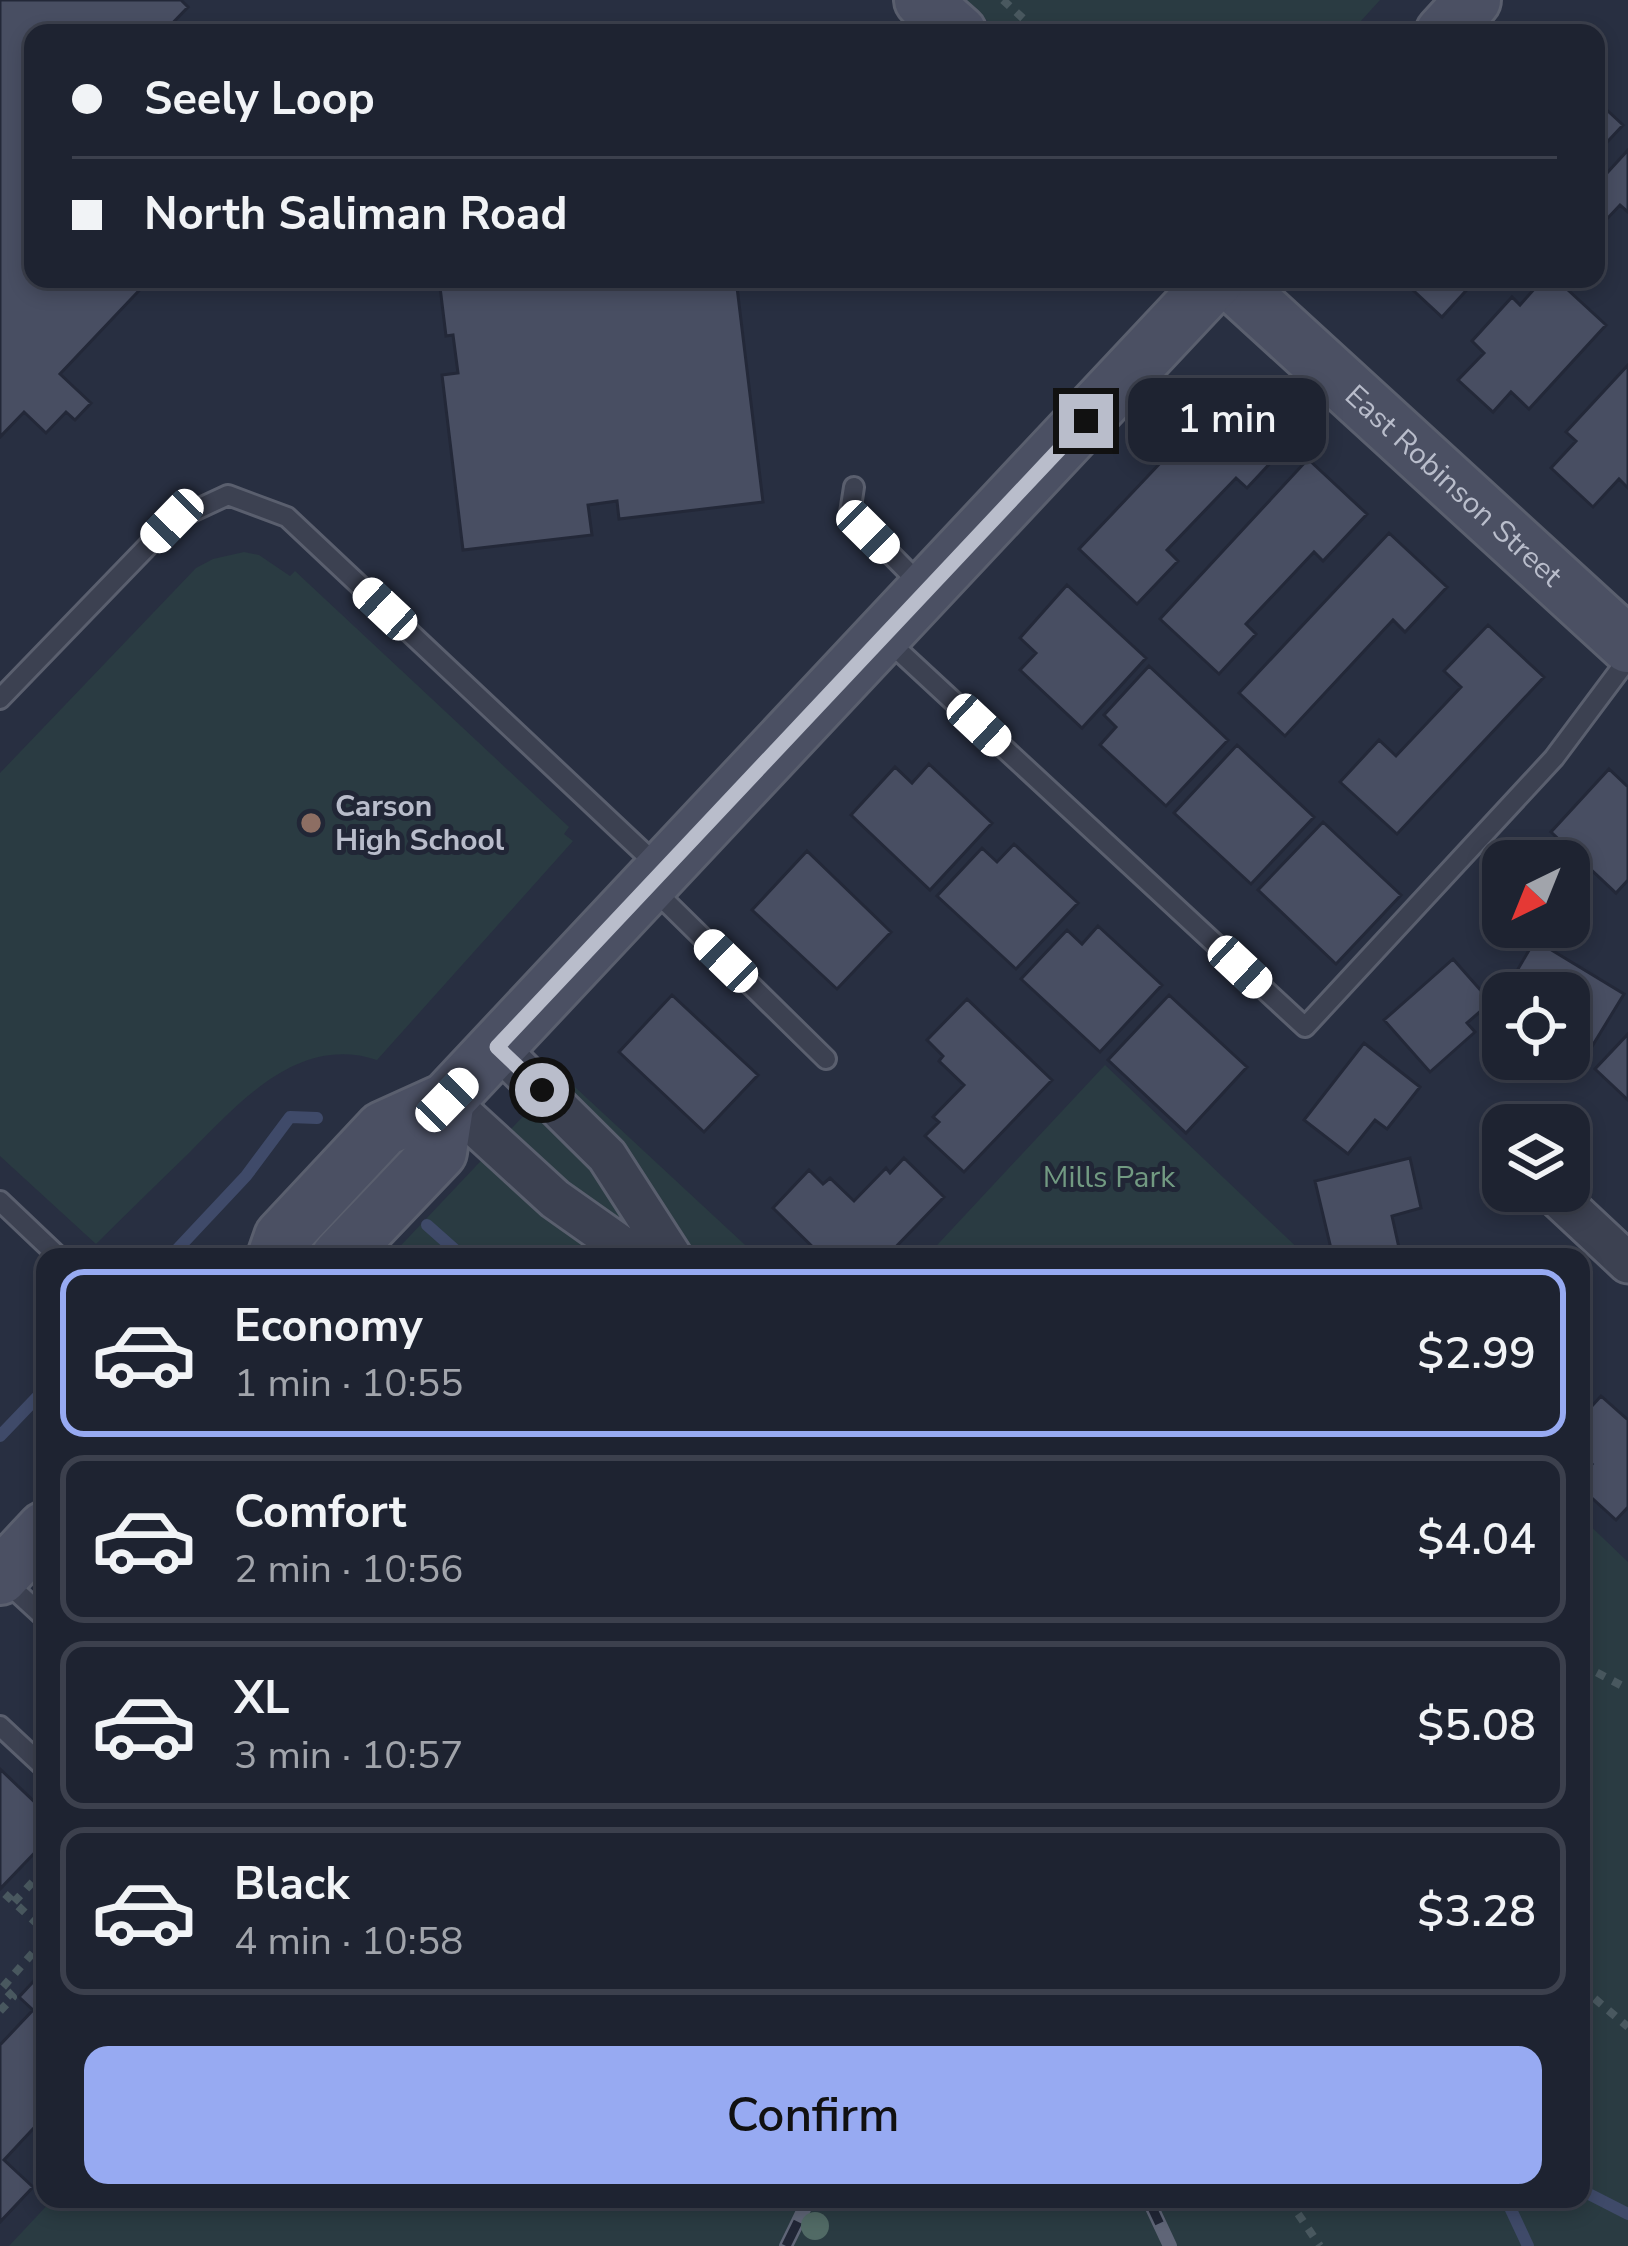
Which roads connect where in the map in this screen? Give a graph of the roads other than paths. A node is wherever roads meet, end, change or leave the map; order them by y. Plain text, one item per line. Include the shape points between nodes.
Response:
1 (922, 0) edge
2 (1473, 0) edge
3 (948, 24) edge
4 (1451, 24) edge
5 (1209, 288) edge
6 (1238, 288) edge
7 (854, 487) dead end
8 (927, 592) junction
9 (884, 638) junction
10 (1628, 645) edge
11 (1628, 659) edge
12 (0, 699) edge
13 (656, 878) junction
14 (497, 1047) junction
15 (826, 1059) dead end
16 (447, 1100) junction
17 (0, 1201) edge
18 (1573, 1212) edge
19 (50, 1248) edge
20 (278, 1248) edge
21 (348, 1248) edge
22 (624, 1248) edge
23 (666, 1248) edge
24 (1628, 1263) edge
25 (36, 1539) edge
26 (0, 1577) edge
27 (36, 1610) edge
28 (0, 1726) edge
29 (36, 1760) edge

1 - 3 main road
2 - 4 main road
5 - 8 main road
6 - 10 main road, East Robinson Street
7 - 8 lane via 850,513
8 - 9 main road
9 - 11 lane via 1305,1028 1554,758
9 - 13 main road
12 - 13 lane via 172,521 228,495 286,517
13 - 14 main road
13 - 15 lane
14 - 16 main road
14 - 23 street via 607,1156
16 - 20 main road via 383,1129
16 - 21 main road via 439,1152
16 - 22 street via 571,1212
17 - 19 lane
18 - 24 street
25 - 26 main road
26 - 27 lane
28 - 29 lane

